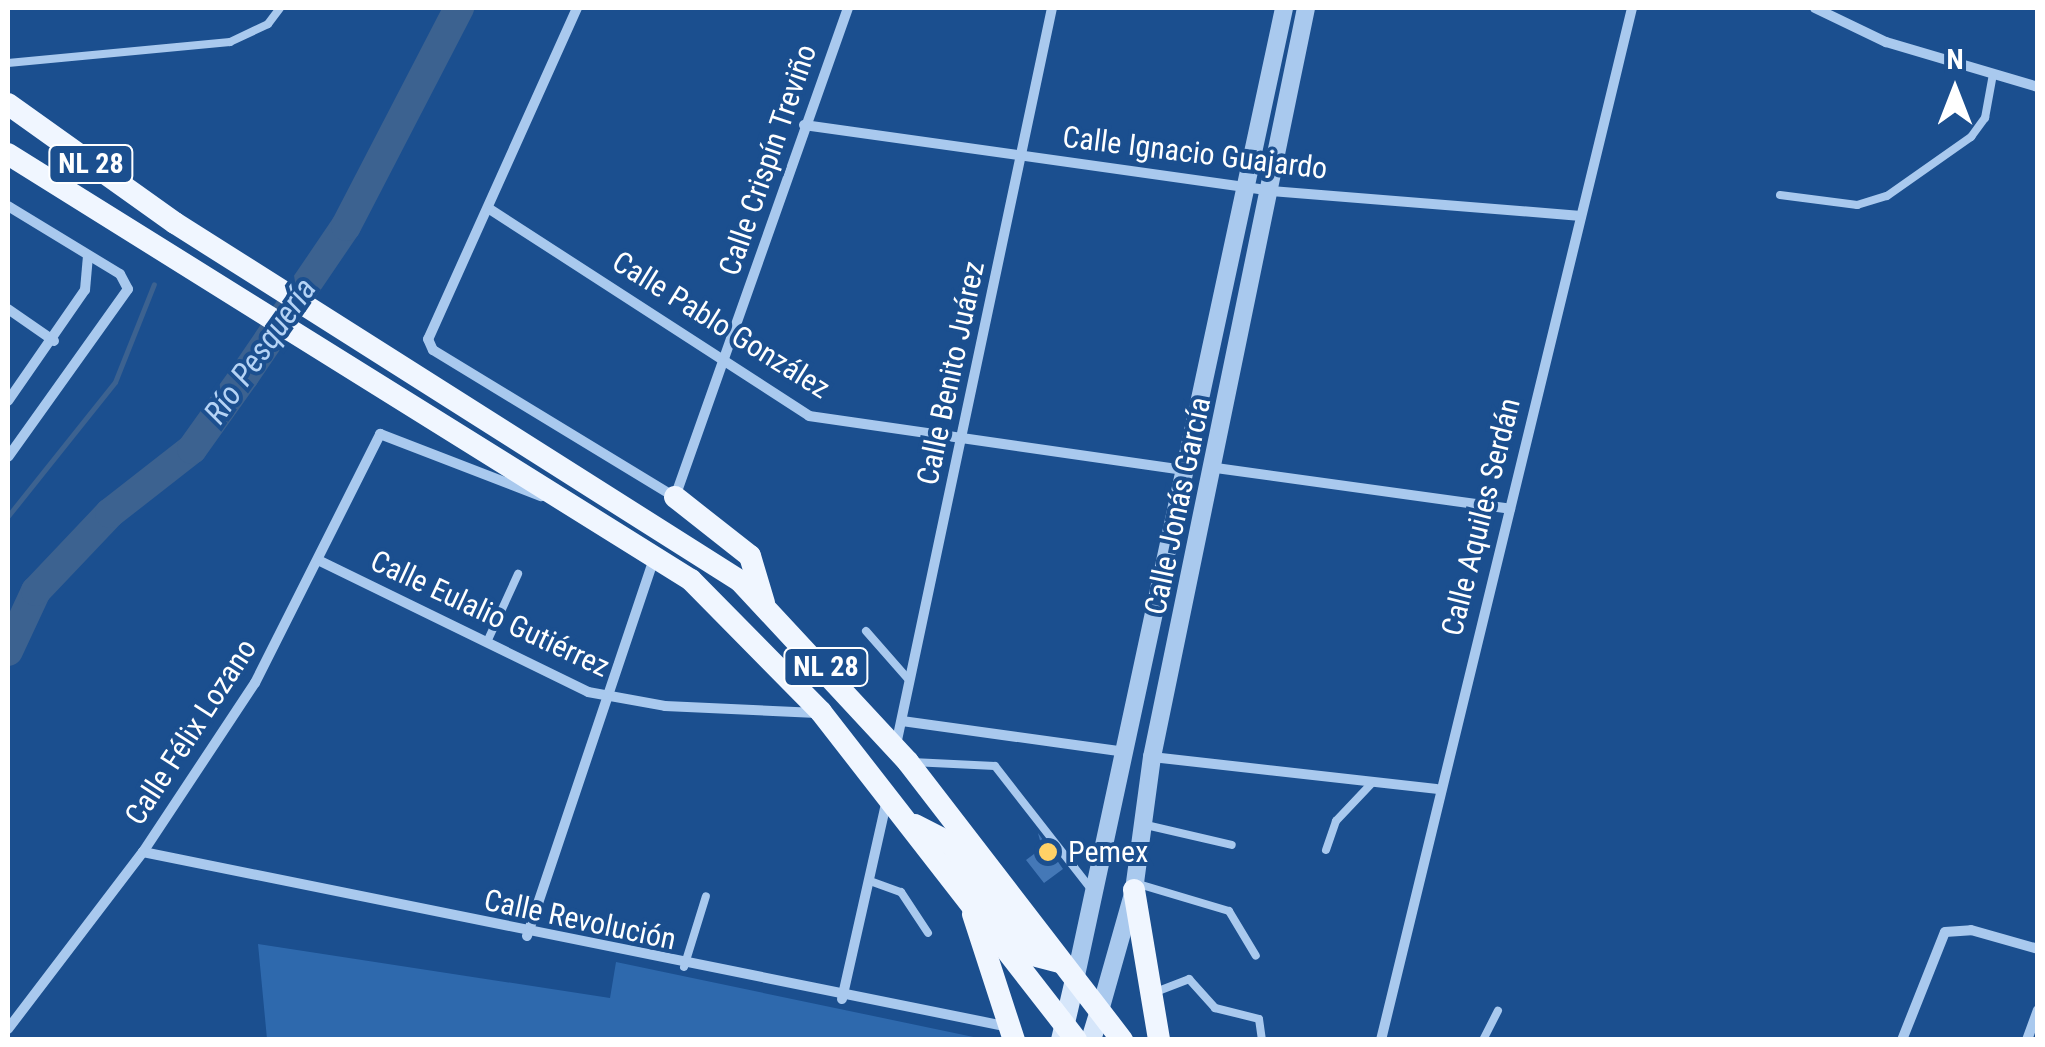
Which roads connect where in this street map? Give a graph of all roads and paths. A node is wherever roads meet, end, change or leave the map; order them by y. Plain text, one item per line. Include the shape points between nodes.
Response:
1 (280, 8) edge
2 (577, 8) edge
3 (848, 8) edge
4 (1052, 8) edge
5 (1284, 8) edge
6 (1306, 8) edge
7 (1632, 8) edge
8 (1815, 8) edge
9 (8, 63) edge
10 (1993, 74) junction
11 (2038, 87) edge
12 (8, 104) edge
13 (804, 126) junction
14 (8, 154) edge
15 (1021, 155) junction
16 (1246, 187) junction
17 (1271, 191) junction
18 (1780, 195) dead end
19 (8, 206) edge
20 (488, 208) junction
21 (1581, 216) junction
22 (88, 256) junction
23 (8, 309) edge
24 (54, 342) junction
25 (728, 358) junction
26 (8, 402) edge
27 (963, 443) junction
28 (8, 457) edge
29 (1216, 468) junction
30 (1182, 470) junction
31 (675, 497) junction
32 (586, 507) junction
33 (1510, 509) junction
34 (656, 552) junction
35 (320, 561) junction
36 (518, 574) dead end
37 (764, 603) junction
38 (866, 632) dead end
39 (487, 642) junction
40 (910, 680) junction
41 (604, 696) junction
42 (821, 712) junction
43 (899, 743) junction
44 (1125, 752) junction
45 (1152, 757) junction
46 (1373, 782) junction
47 (1436, 789) junction
48 (888, 796) junction
49 (911, 824) junction
50 (1142, 824) junction
51 (1232, 845) dead end
52 (1326, 850) dead end
53 (143, 852) junction
54 (870, 881) junction
55 (1134, 886) junction
56 (1093, 891) junction
57 (706, 896) dead end
58 (967, 897) junction
59 (928, 933) dead end
60 (527, 936) junction
61 (2038, 948) edge
62 (1256, 956) dead end
63 (684, 967) junction
64 (1068, 971) junction
65 (1153, 993) junction
66 (842, 999) junction
67 (1498, 1010) dead end
68 (2038, 1010) edge
69 (1099, 1014) junction
70 (8, 1029) edge
71 (1012, 1034) edge
72 (1068, 1034) edge
73 (1092, 1040) edge
74 (1122, 1040) edge
75 (1159, 1040) edge
76 (1262, 1040) edge
77 (1381, 1040) edge
78 (1484, 1040) edge
79 (1902, 1040) edge
80 (2027, 1040) edge

1 - 9 lane via 268,24 230,42
2 - 20 street
3 - 13 street, Calle Crispín Treviño
4 - 15 street, Calle Benito Juárez
5 - 16 street, Calle Jonás García
6 - 17 street, Calle Jonás García
7 - 21 street, Calle Aquiles Serdán
8 - 10 street via 1886,42
10 - 11 street
10 - 18 lane via 1986,118 1971,137 1886,196 1857,205
12 - 37 main road, NL 28 via 174,223 711,558
13 - 15 street, Calle Ignacio Guajardo
13 - 25 street, Calle Crispín Treviño
14 - 32 main road, NL 28
15 - 16 street, Calle Ignacio Guajardo
15 - 27 street, Calle Benito Juárez
16 - 17 street, Calle Ignacio Guajardo
16 - 30 street, Calle Jonás García
17 - 21 street, Calle Ignacio Guajardo
17 - 29 street, Calle Jonás García
19 - 22 street
20 - 25 street, Calle Pablo González
20 - 31 street via 430,327 434,350
21 - 33 street, Calle Aquiles Serdán
22 - 24 street via 86,290
22 - 28 street via 120,274 128,289 124,306
23 - 24 street
24 - 26 street
25 - 27 street, Calle Pablo González via 809,416
25 - 31 street, Calle Crispín Treviño
27 - 30 street, Calle Pablo González
27 - 40 street, Calle Benito Juárez
29 - 33 street
29 - 45 street, Calle Jonás García
30 - 44 street, Calle Jonás García
31 - 37 main road via 750,556
32 - 34 main road, NL 28
32 - 35 street, Calle Félix Lozano via 519,490 391,432 377,439
33 - 47 street, Calle Aquiles Serdán
34 - 41 street
34 - 42 main road, NL 28 via 723,608
35 - 39 street, Calle Eulalio Gutiérrez
35 - 53 street, Calle Félix Lozano via 275,652
36 - 39 lane
37 - 43 main road, NL 28
38 - 40 lane
39 - 41 street, Calle Eulalio Gutiérrez
40 - 43 street, Calle Benito Juárez
41 - 42 street, Calle Eulalio Gutiérrez
41 - 60 street
42 - 43 main road via 855,715
42 - 48 main road, NL 28
43 - 44 street
43 - 56 lane via 995,766
43 - 64 main road, NL 28
44 - 56 street, Calle Jonás García
45 - 46 street
45 - 50 street, Calle Jonás García
46 - 47 street
46 - 52 lane via 1336,821
47 - 77 street, Calle Aquiles Serdán
48 - 49 main road, NL 28
48 - 54 street
49 - 58 main road, NL 28
49 - 64 main road via 950,843 1033,955
50 - 51 lane
50 - 55 street, Calle Jonás García
53 - 60 street, Calle Revolución
53 - 70 street, Calle Félix Lozano
54 - 59 lane via 900,892
54 - 66 street
55 - 62 lane via 1228,911
55 - 65 main road
55 - 69 street, Calle Jonás García
56 - 64 street, Calle Jonás García
57 - 63 lane
58 - 71 main road
58 - 72 main road, NL 28
60 - 63 street, Calle Revolución
61 - 79 street via 1971,930 1939,936
63 - 66 street, Calle Revolución
64 - 69 main road, NL 28
64 - 72 main road
65 - 75 main road
65 - 76 lane via 1189,979 1215,1008 1259,1019
66 - 71 street, Calle Revolución
67 - 78 lane
68 - 80 street
69 - 73 main road
69 - 74 main road

